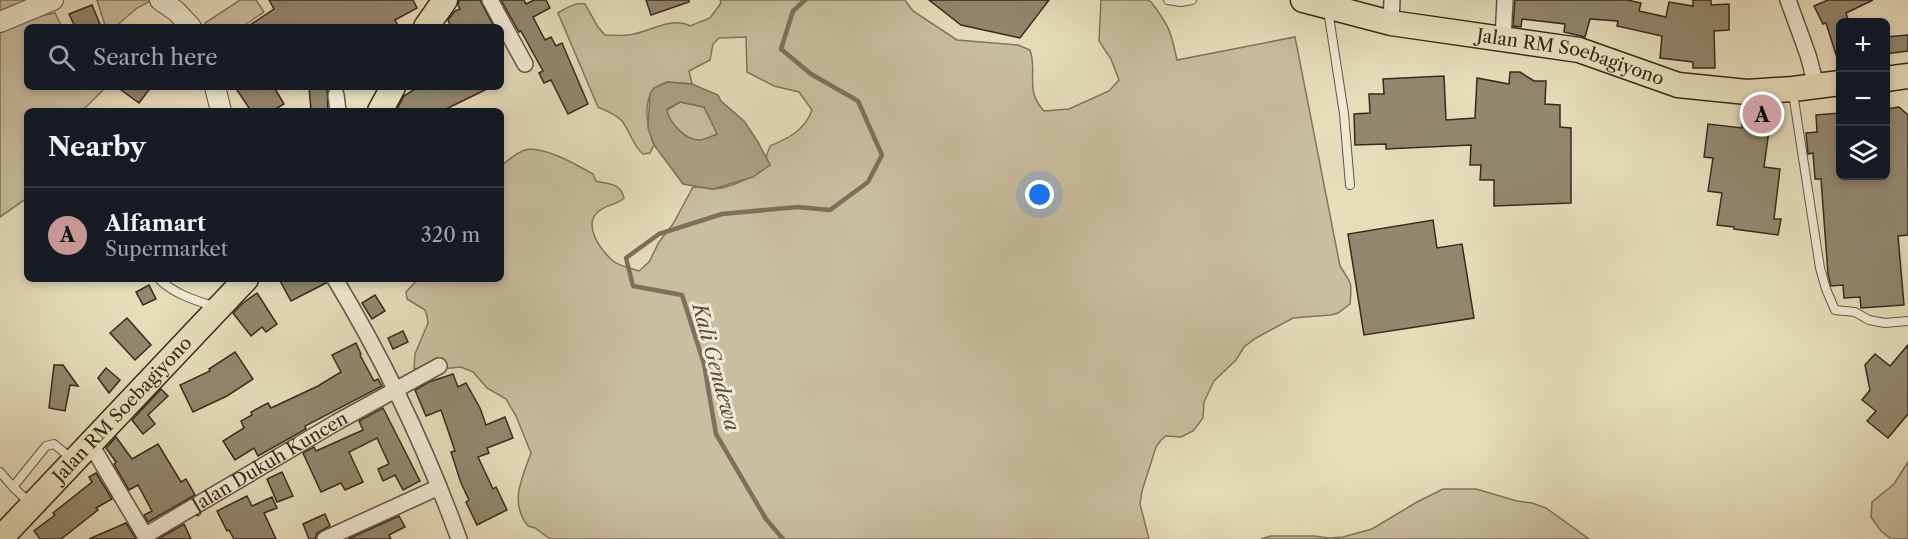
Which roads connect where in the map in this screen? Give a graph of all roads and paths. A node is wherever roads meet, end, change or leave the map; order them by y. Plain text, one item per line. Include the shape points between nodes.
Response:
1 (53, 0) edge
2 (160, 0) edge
3 (490, 0) edge
4 (1168, 0) edge
5 (1192, 0) edge
6 (1303, 0) edge
7 (1505, 0) edge
8 (1788, 0) edge
9 (440, 2) edge
10 (1327, 6) junction
11 (1391, 12) edge
12 (0, 22) edge
13 (188, 24) edge
14 (428, 24) edge
15 (503, 24) edge
16 (504, 26) edge
17 (1503, 39) junction
18 (525, 64) dead end
19 (1908, 76) edge
20 (1890, 78) edge
21 (1836, 83) edge
22 (1804, 87) junction
23 (216, 90) edge
24 (391, 90) edge
25 (336, 95) dead end
26 (220, 108) edge
27 (338, 108) edge
28 (382, 108) edge
29 (1350, 185) dead end
30 (162, 282) edge
31 (243, 282) edge
32 (337, 282) edge
33 (218, 307) junction
34 (1908, 321) edge
35 (439, 366) dead end
36 (396, 390) junction
37 (81, 452) junction
38 (0, 472) edge
39 (13, 487) junction
40 (439, 487) junction
41 (32, 505) junction
42 (146, 537) edge
43 (0, 538) edge
44 (325, 539) edge
45 (459, 539) edge

1 - 12 street
2 - 13 street
3 - 15 street
4 - 5 lane
6 - 10 main road, Jalan RM Soebagiyono
7 - 17 street
8 - 22 street via 1808,55
9 - 14 main road
10 - 11 main road, Jalan RM Soebagiyono
10 - 29 lane via 1344,114
11 - 17 main road, Jalan RM Soebagiyono
16 - 18 street
17 - 22 main road, Jalan RM Soebagiyono via 1579,50 1678,85 1748,92
19 - 20 main road
21 - 22 main road, Jalan RM Soebagiyono
22 - 34 lane via 1820,268 1835,310 1856,312 1885,323
23 - 26 street
24 - 28 main road
25 - 27 street
30 - 33 lane via 185,297
31 - 33 main road, Jalan RM Soebagiyono
32 - 36 street
33 - 37 main road, Jalan RM Soebagiyono
35 - 36 street, Jalan Dukuh Kuncen
36 - 40 street
36 - 42 street, Jalan Dukuh Kuncen
37 - 39 lane via 50,444
37 - 41 main road, Jalan RM Soebagiyono
37 - 42 street, Jalan Dukuh Kuncen
38 - 39 lane
39 - 41 lane
40 - 44 street
40 - 45 street
41 - 43 main road, Jalan RM Soebagiyono

